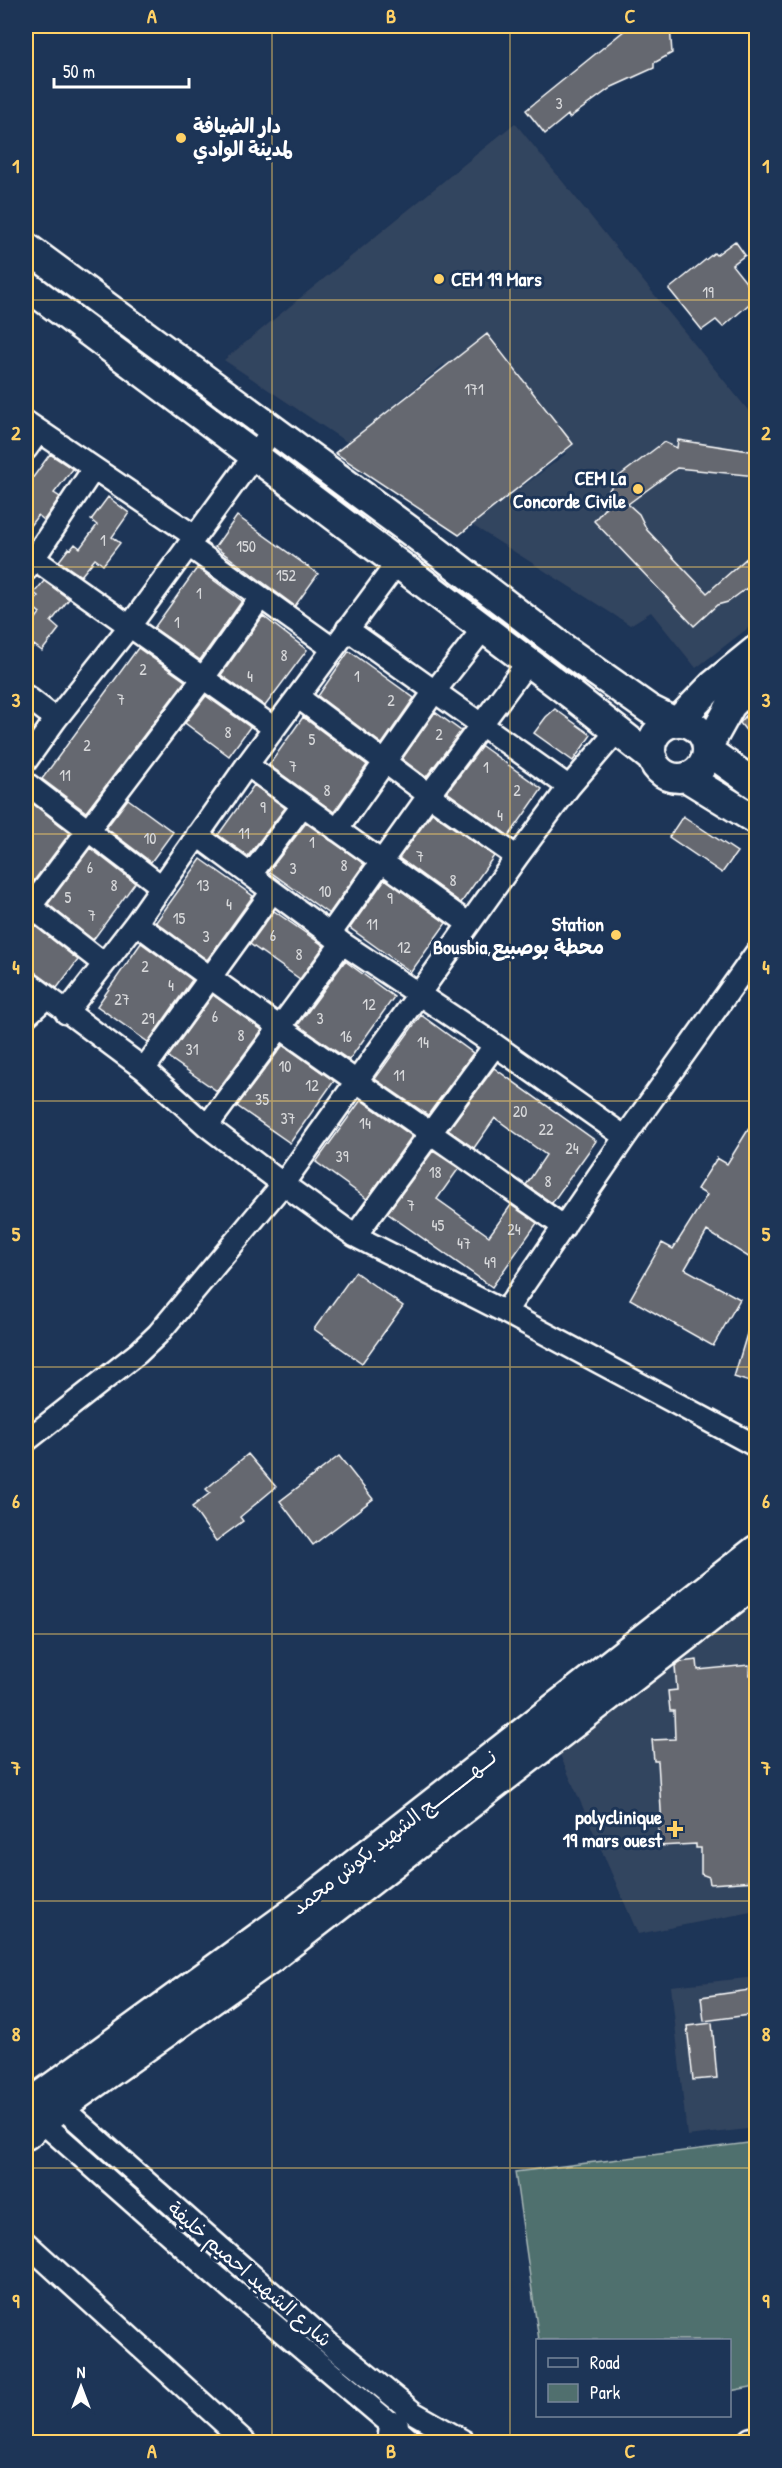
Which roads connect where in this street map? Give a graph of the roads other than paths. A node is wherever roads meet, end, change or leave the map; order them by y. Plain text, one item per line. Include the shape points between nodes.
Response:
1 (26, 247) edge
2 (26, 285) edge
3 (32, 426) edge
4 (273, 430) junction
5 (26, 449) edge
6 (255, 456) junction
7 (94, 468) junction
8 (191, 541) junction
9 (28, 561) edge
10 (397, 563) junction
11 (261, 598) junction
12 (129, 627) junction
13 (347, 629) junction
14 (483, 629) junction
15 (332, 648) junction
16 (756, 650) edge
17 (527, 663) junction
18 (204, 677) junction
19 (756, 680) edge
20 (434, 692) junction
21 (26, 696) edge
22 (298, 697) junction
23 (56, 719) junction
24 (676, 722) junction
25 (482, 725) junction
26 (274, 728) junction
27 (617, 731) junction
28 (707, 749) junction
29 (653, 759) junction
30 (26, 761) edge
31 (385, 762) junction
32 (247, 765) junction
33 (686, 777) junction
34 (26, 783) edge
35 (756, 785) edge
36 (569, 787) junction
37 (429, 795) junction
38 (303, 805) junction
39 (756, 820) edge
40 (337, 830) junction
41 (88, 831) junction
42 (197, 835) junction
43 (517, 857) junction
44 (381, 860) junction
45 (251, 874) junction
46 (162, 886) junction
47 (272, 892) junction
48 (28, 905) edge
49 (136, 922) junction
50 (469, 924) junction
51 (336, 938) junction
52 (756, 953) edge
53 (104, 964) junction
54 (750, 976) edge
55 (209, 977) junction
56 (26, 981) edge
57 (418, 993) junction
58 (47, 998) junction
59 (66, 1013) junction
60 (26, 1016) edge
61 (281, 1027) junction
62 (495, 1045) junction
63 (144, 1069) junction
64 (354, 1082) junction
65 (207, 1126) junction
66 (430, 1132) junction
67 (625, 1137) junction
68 (283, 1184) junction
69 (564, 1227) junction
70 (355, 1236) junction
71 (505, 1312) junction
72 (26, 1440) edge
73 (756, 1446) edge
74 (756, 1550) edge
75 (756, 1582) edge
76 (37, 2112) edge
77 (26, 2243) edge
78 (399, 2437) edge
79 (245, 2442) edge
80 (465, 2442) edge

1 - 4 street
2 - 6 street
3 - 5 street
3 - 7 street
4 - 6 street
4 - 24 street via 567,651 650,709
6 - 8 street
6 - 10 street
7 - 8 street
7 - 9 street
8 - 11 street
8 - 12 street
9 - 12 street
10 - 13 street
10 - 14 street
11 - 15 street
11 - 18 street
12 - 18 street
12 - 23 street
13 - 15 street
13 - 20 street
14 - 17 street
14 - 20 street
15 - 22 street
16 - 24 street
17 - 25 street
17 - 27 street
18 - 26 street
18 - 41 street
19 - 28 street via 731,705
20 - 25 street
20 - 31 street
21 - 23 street
22 - 26 street
22 - 31 street
23 - 30 street
24 - 28 street via 694,726 705,739
24 - 29 street via 660,729 655,736
25 - 36 street
25 - 37 street
26 - 32 street
27 - 29 street
27 - 36 street
28 - 33 street via 704,764
28 - 35 street
29 - 33 street via 662,772
31 - 37 street
31 - 40 street
32 - 38 street
32 - 42 street
33 - 39 street
34 - 41 street
36 - 43 street
37 - 43 street
37 - 44 street
38 - 40 street
38 - 45 street
40 - 44 street
41 - 46 street
41 - 48 street
42 - 45 street
42 - 46 street
43 - 50 street
44 - 50 street
44 - 51 street
45 - 47 street
46 - 49 street
47 - 51 street
47 - 55 street
48 - 53 street
49 - 53 street
49 - 55 street
50 - 57 street
51 - 57 street
51 - 61 street
52 - 54 street
53 - 59 street
54 - 67 street
55 - 61 street
55 - 63 street
56 - 58 street
57 - 62 street
57 - 64 street
58 - 59 street
58 - 60 street
59 - 63 street
61 - 64 street
61 - 65 street
62 - 66 street
62 - 67 street
63 - 65 street
64 - 66 street
64 - 68 street
65 - 68 street
66 - 69 street
66 - 70 street
67 - 69 street
68 - 70 street
68 - 72 street via 159,1334
69 - 71 street
70 - 71 street
71 - 73 street
74 - 76 street, نـــهـــــــــــج الشهيد بكوش محمد
75 - 76 street, نـــهـــــــــــج الشهيد بكوش محمد via 273,1957
76 - 78 street, شارع الشهيد احميم خليفة
76 - 80 street, شارع الشهيد احميم خليفة via 414,2412
77 - 79 street

